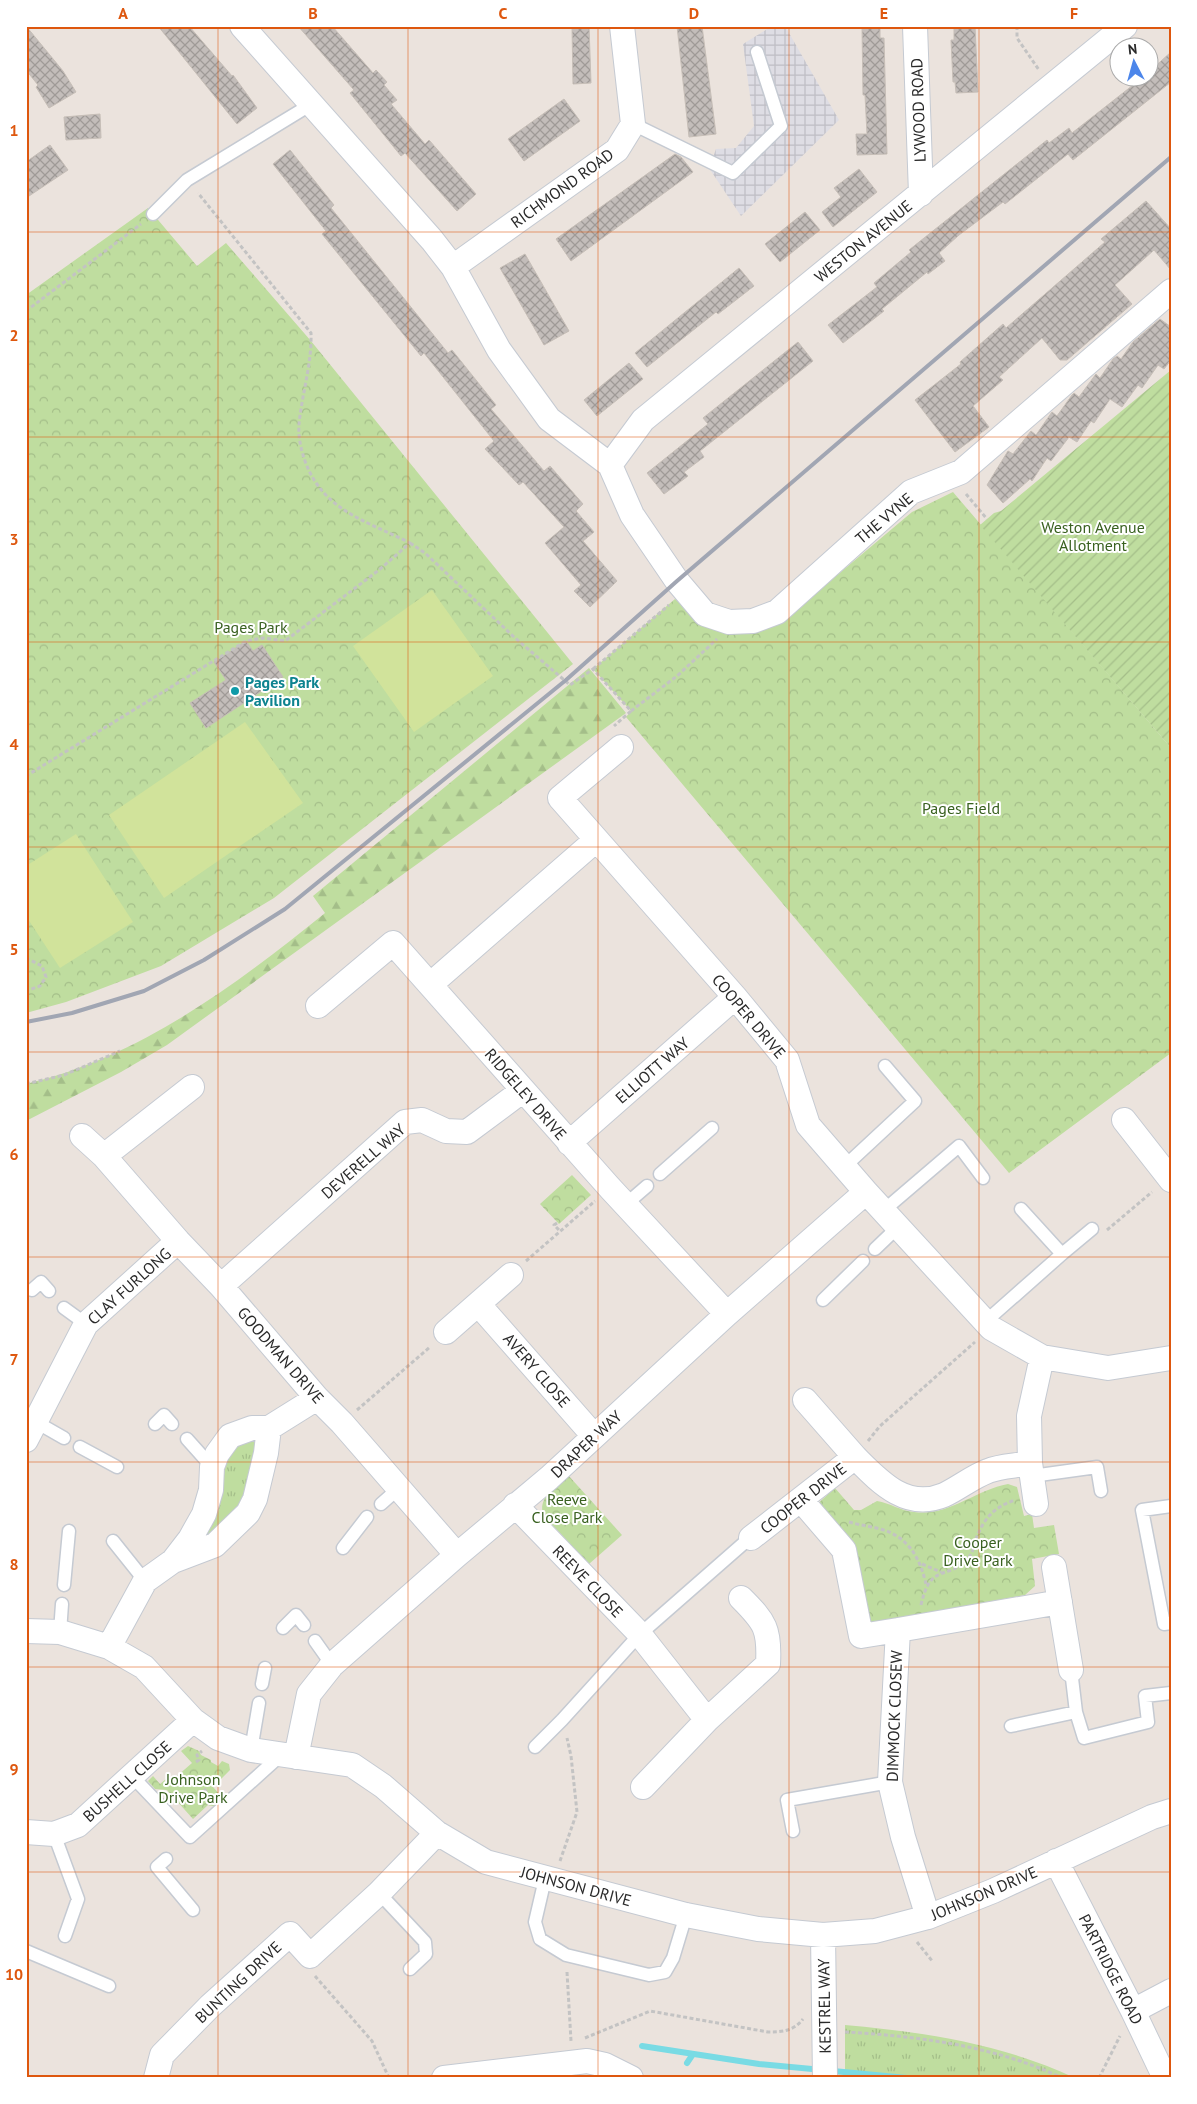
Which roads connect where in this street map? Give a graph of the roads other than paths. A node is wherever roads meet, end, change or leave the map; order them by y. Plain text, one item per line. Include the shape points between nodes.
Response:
1 (242, 26) edge
2 (622, 26) edge
3 (915, 26) edge
4 (1125, 26) edge
5 (757, 52) dead end
6 (310, 105) junction
7 (633, 124) junction
8 (921, 194) junction
9 (154, 214) road end
10 (453, 267) junction
11 (1171, 290) edge
12 (610, 465) junction
13 (616, 737) road end
14 (596, 840) junction
15 (431, 984) junction
16 (735, 998) junction
17 (318, 1006) dead end
18 (885, 1066) dead end
19 (192, 1087) dead end
20 (522, 1091) junction
21 (1124, 1120) dead end
22 (712, 1128) dead end
23 (82, 1136) dead end
24 (569, 1143) junction
25 (104, 1156) junction
26 (844, 1167) junction
27 (660, 1174) dead end
28 (983, 1178) dead end
29 (1171, 1180) edge
30 (647, 1186) dead end
31 (866, 1192) junction
32 (625, 1205) junction
33 (1021, 1208) dead end
34 (891, 1219) junction
35 (1092, 1228) dead end
36 (178, 1241) junction
37 (875, 1249) dead end
38 (1062, 1254) junction
39 (863, 1261) dead end
40 (511, 1275) road end
41 (222, 1286) junction
42 (32, 1290) dead end
43 (48, 1291) dead end
44 (823, 1300) dead end
45 (479, 1305) junction
46 (64, 1308) dead end
47 (727, 1314) junction
48 (985, 1322) junction
49 (86, 1324) junction
50 (446, 1332) road end
51 (1042, 1356) junction
52 (1171, 1358) edge
53 (317, 1398) junction
54 (805, 1400) dead end
55 (155, 1424) dead end
56 (172, 1424) dead end
57 (269, 1428) junction
58 (31, 1431) edge
59 (594, 1436) junction
60 (64, 1438) dead end
61 (187, 1439) dead end
62 (80, 1447) dead end
63 (854, 1457) junction
64 (117, 1467) dead end
65 (212, 1467) junction
66 (1033, 1485) junction
67 (399, 1488) junction
68 (1101, 1491) dead end
69 (801, 1500) junction
70 (381, 1504) dead end
71 (515, 1505) junction
72 (1171, 1506) edge
73 (366, 1517) dead end
74 (68, 1531) dead end
75 (112, 1541) dead end
76 (748, 1541) joint
77 (343, 1548) dead end
78 (457, 1555) junction
79 (173, 1561) junction
80 (1054, 1567) dead end
81 (145, 1581) junction
82 (64, 1585) dead end
83 (741, 1598) dead end
84 (1060, 1602) junction
85 (62, 1604) dead end
86 (1171, 1623) edge
87 (304, 1625) dead end
88 (283, 1628) dead end
89 (898, 1630) junction
90 (26, 1631) edge
91 (60, 1632) junction
92 (639, 1634) junction
93 (315, 1641) dead end
94 (108, 1647) junction
95 (332, 1665) junction
96 (264, 1668) dead end
97 (1071, 1670) joint
98 (262, 1684) dead end
99 (1171, 1693) edge
100 (259, 1703) dead end
101 (1076, 1712) junction
102 (193, 1720) junction
103 (707, 1720) junction
104 (1012, 1726) dead end
105 (535, 1746) dead end
106 (251, 1750) junction
107 (289, 1755) junction
108 (132, 1776) junction
109 (890, 1782) junction
110 (643, 1787) dead end
111 (1171, 1811) edge
112 (794, 1831) dead end
113 (26, 1832) edge
114 (437, 1833) junction
115 (54, 1834) junction
116 (166, 1859) dead end
117 (1056, 1861) junction
118 (549, 1880) junction
119 (379, 1893) junction
120 (193, 1910) dead end
121 (686, 1915) junction
122 (928, 1918) junction
123 (823, 1935) junction
124 (65, 1936) dead end
125 (26, 1951) edge
126 (410, 1969) dead end
127 (109, 1986) dead end
128 (1171, 1991) edge
129 (1136, 2017) junction
130 (550, 2071) edge
131 (156, 2078) edge
132 (444, 2078) edge
133 (631, 2078) edge
134 (825, 2078) edge
135 (1164, 2078) edge

1 - 6 street
2 - 7 street
3 - 8 street, LYWOOD ROAD
4 - 8 street, WESTON AVENUE
5 - 7 lane via 781,126 733,173
6 - 9 lane via 187,180
6 - 10 street
7 - 10 street, RICHMOND ROAD via 616,150
8 - 12 street, WESTON AVENUE via 643,420
10 - 12 street via 499,350 549,419
11 - 12 street, THE VYNE via 961,472 911,492 776,612 753,621 729,622 705,614 677,581 632,515
13 - 14 street, COOPER DRIVE via 560,798
14 - 15 street
14 - 16 street, COOPER DRIVE
15 - 17 street, RIDGELEY DRIVE via 393,943
15 - 20 street, RIDGELEY DRIVE
16 - 24 street, ELLIOTT WAY
16 - 26 street, COOPER DRIVE via 787,1060 808,1125
18 - 26 lane via 915,1101
19 - 25 street
20 - 24 street, RIDGELEY DRIVE
20 - 41 street, DEVERELL WAY via 468,1132 446,1131 422,1120 404,1122
21 - 29 street
22 - 27 lane
23 - 25 street, GOODMAN DRIVE
24 - 32 street, RIDGELEY DRIVE
25 - 36 street, GOODMAN DRIVE
26 - 31 street, COOPER DRIVE
28 - 34 lane via 959,1146
30 - 32 lane
31 - 34 street, COOPER DRIVE
31 - 47 street, DRAPER WAY
32 - 47 street, RIDGELEY DRIVE
33 - 38 lane
34 - 37 lane
34 - 48 street, COOPER DRIVE
35 - 38 lane
36 - 41 street, GOODMAN DRIVE
36 - 49 street, CLAY FURLONG
38 - 48 lane
39 - 44 lane
40 - 45 street
41 - 53 street, GOODMAN DRIVE
42 - 43 lane via 41,1282
45 - 50 street
45 - 59 street, AVERY CLOSE
46 - 49 lane
47 - 59 street, DRAPER WAY
48 - 51 street, COOPER DRIVE
49 - 58 street, CLAY FURLONG
51 - 52 street, COOPER DRIVE via 1108,1368
51 - 66 street via 1029,1416
53 - 57 street
53 - 67 street, GOODMAN DRIVE
54 - 63 street, COOPER DRIVE
55 - 56 lane via 164,1416
57 - 65 street via 252,1428 230,1436 216,1454
57 - 79 street via 255,1499 248,1513 215,1545
58 - 60 lane
59 - 71 street, DRAPER WAY
61 - 65 lane
62 - 64 lane
63 - 66 street, COOPER DRIVE via 885,1487 922,1500 942,1495 989,1470
63 - 69 street, COOPER DRIVE
65 - 79 street via 211,1490 204,1514
66 - 68 lane via 1097,1467
67 - 70 lane
67 - 78 street, GOODMAN DRIVE
69 - 76 street, COOPER DRIVE
69 - 89 street, DIMMOCK CLOSEW via 844,1550 862,1636
71 - 78 street, DRAPER WAY
71 - 92 street, REEVE CLOSE
72 - 86 lane via 1142,1510 1164,1624
73 - 77 lane
74 - 82 lane
75 - 81 lane
76 - 92 lane
78 - 95 street, DRAPER WAY
79 - 81 street
80 - 84 street
81 - 94 street
83 - 103 street via 760,1618 769,1640 768,1664
84 - 89 street, DIMMOCK CLOSEW
84 - 97 street
85 - 91 lane
87 - 88 lane via 296,1615
89 - 109 street, DIMMOCK CLOSEW
90 - 91 street, JOHNSON DRIVE
91 - 94 street, JOHNSON DRIVE
92 - 103 street, REEVE CLOSE
92 - 105 lane
93 - 95 lane
94 - 102 street, JOHNSON DRIVE via 144,1667
95 - 107 street, DRAPER WAY via 309,1694
96 - 98 lane
97 - 101 lane
99 - 101 lane via 1145,1696 1148,1722 1084,1738
100 - 106 lane
101 - 104 lane
102 - 106 street, JOHNSON DRIVE via 218,1738
102 - 108 street, BUSHELL CLOSE
103 - 110 street
106 - 107 street, JOHNSON DRIVE
107 - 108 lane via 186,1841
107 - 114 street, JOHNSON DRIVE via 352,1765 383,1786
108 - 115 street, BUSHELL CLOSE via 78,1825
109 - 112 lane via 787,1800
109 - 122 street, DIMMOCK CLOSEW
111 - 117 street, JOHNSON DRIVE
113 - 115 street, BUSHELL CLOSE
114 - 118 street, JOHNSON DRIVE via 486,1862
114 - 119 street
115 - 124 lane via 78,1899
116 - 120 lane via 157,1868
117 - 122 street, JOHNSON DRIVE
117 - 129 street, PARTRIDGE ROAD
118 - 121 street, JOHNSON DRIVE
118 - 121 lane via 535,1922 540,1939 566,1956 650,1975 665,1972 673,1958
119 - 126 lane via 424,1942 426,1954
119 - 131 street, BUNTING DRIVE via 310,1956 290,1934 210,2006 162,2055
121 - 123 street, JOHNSON DRIVE via 758,1930
122 - 123 street, JOHNSON DRIVE via 875,1931
123 - 134 street, KESTREL WAY
125 - 127 lane
128 - 129 street
129 - 135 street, PARTRIDGE ROAD
130 - 132 street
130 - 133 street via 587,2061 605,2065

